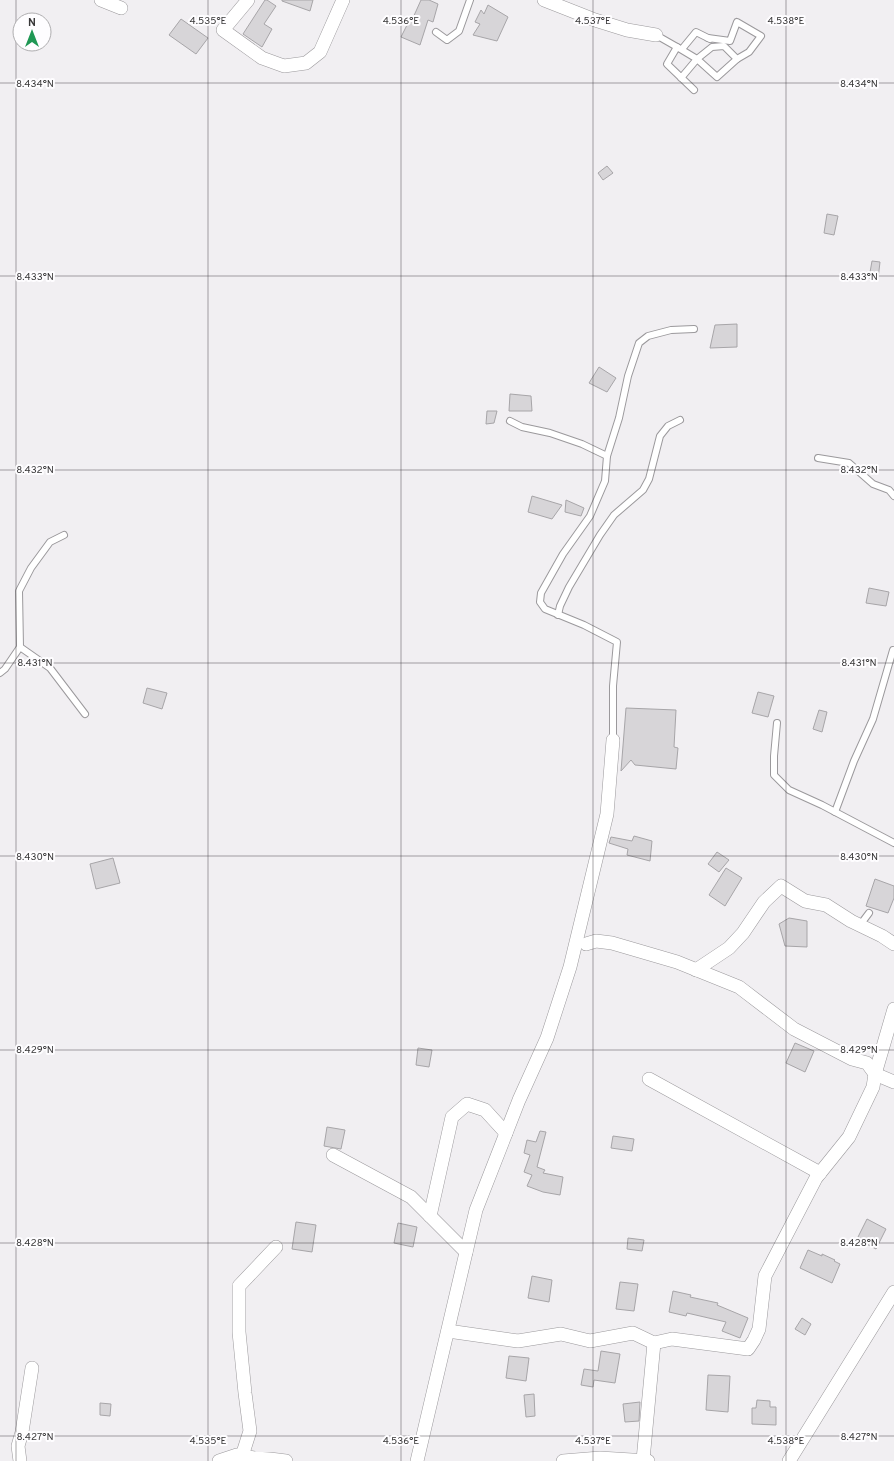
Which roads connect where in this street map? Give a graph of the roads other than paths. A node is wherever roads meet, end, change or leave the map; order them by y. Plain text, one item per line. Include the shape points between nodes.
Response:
1 (101, 0) edge
2 (248, 0) edge
3 (343, 0) edge
4 (470, 0) edge
5 (544, 0) edge
6 (562, 3) edge
7 (121, 8) dead end
8 (436, 32) dead end
9 (656, 35) joint
10 (708, 38) junction
11 (724, 46) junction
12 (679, 48) junction
13 (697, 59) junction
14 (737, 59) junction
15 (681, 78) junction
16 (694, 90) dead end
17 (694, 330) dead end
18 (510, 420) dead end
19 (680, 420) dead end
20 (608, 456) junction
21 (818, 458) dead end
22 (894, 496) edge
23 (64, 535) dead end
24 (558, 615) junction
25 (20, 647) junction
26 (893, 650) edge
27 (0, 673) edge
28 (85, 714) dead end
29 (777, 723) dead end
30 (613, 740) joint
31 (835, 812) junction
32 (894, 843) edge
33 (869, 913) dead end
34 (860, 925) junction
35 (586, 944) dead end
36 (894, 944) edge
37 (696, 970) junction
38 (894, 1009) edge
39 (875, 1074) junction
40 (649, 1079) dead end
41 (894, 1082) edge
42 (506, 1133) junction
43 (333, 1155) dead end
44 (820, 1173) junction
45 (430, 1216) junction
46 (276, 1247) dead end
47 (466, 1252) junction
48 (894, 1292) edge
49 (448, 1331) junction
50 (654, 1343) junction
51 (32, 1368) dead end
52 (242, 1456) junction
53 (644, 1460) edge
54 (20, 1461) edge
55 (220, 1461) edge
56 (286, 1461) edge
57 (417, 1461) edge
58 (563, 1461) edge
59 (648, 1461) edge
60 (789, 1461) edge

1 - 7 street
2 - 3 street via 224,30 262,58 284,66 306,63 320,52
4 - 8 lane via 459,31 447,40
5 - 6 street
6 - 9 street via 595,20 627,30
9 - 12 lane
10 - 11 lane
10 - 12 lane via 696,32
10 - 14 lane via 730,41 737,22 761,36 749,52
11 - 13 lane via 712,47
11 - 14 lane
12 - 13 lane
12 - 15 lane via 667,64
13 - 14 lane via 717,77
13 - 15 lane
15 - 16 lane
17 - 20 lane via 671,330 648,336 639,343
18 - 20 lane via 522,428 550,433
19 - 24 lane via 668,426 660,436 649,480 643,490 614,515 569,587
20 - 24 lane via 605,481 590,516 563,554 542,593 540,602 544,609
21 - 22 lane via 849,463 873,484 889,490
23 - 25 lane via 50,542 31,568 19,591
24 - 30 lane via 617,642 613,686
25 - 27 lane
25 - 28 lane via 50,668
26 - 31 lane via 873,719 854,760
29 - 31 lane via 774,775 789,790
30 - 42 street via 606,814 570,967 547,1038
31 - 32 lane
33 - 34 lane
34 - 36 street
34 - 37 street via 826,905 805,901 780,886 764,902 743,933 729,948
35 - 37 street via 596,941 612,943
37 - 39 street via 738,988 794,1029 852,1059 867,1063
38 - 39 street
39 - 41 street
39 - 44 street via 873,1087 849,1137
40 - 44 street
42 - 45 street via 485,1110 467,1104 452,1117
42 - 47 street via 476,1210
43 - 45 street via 411,1197
44 - 50 street via 764,1276 759,1329 748,1349 672,1340
45 - 47 street
46 - 52 street via 240,1286 240,1332 250,1431
47 - 49 street
48 - 60 street
49 - 50 street via 518,1341 561,1334 590,1341 634,1333
49 - 57 street
50 - 53 street
51 - 54 street via 18,1446
52 - 55 street via 237,1455
52 - 56 street
53 - 58 street via 600,1458
53 - 59 street

